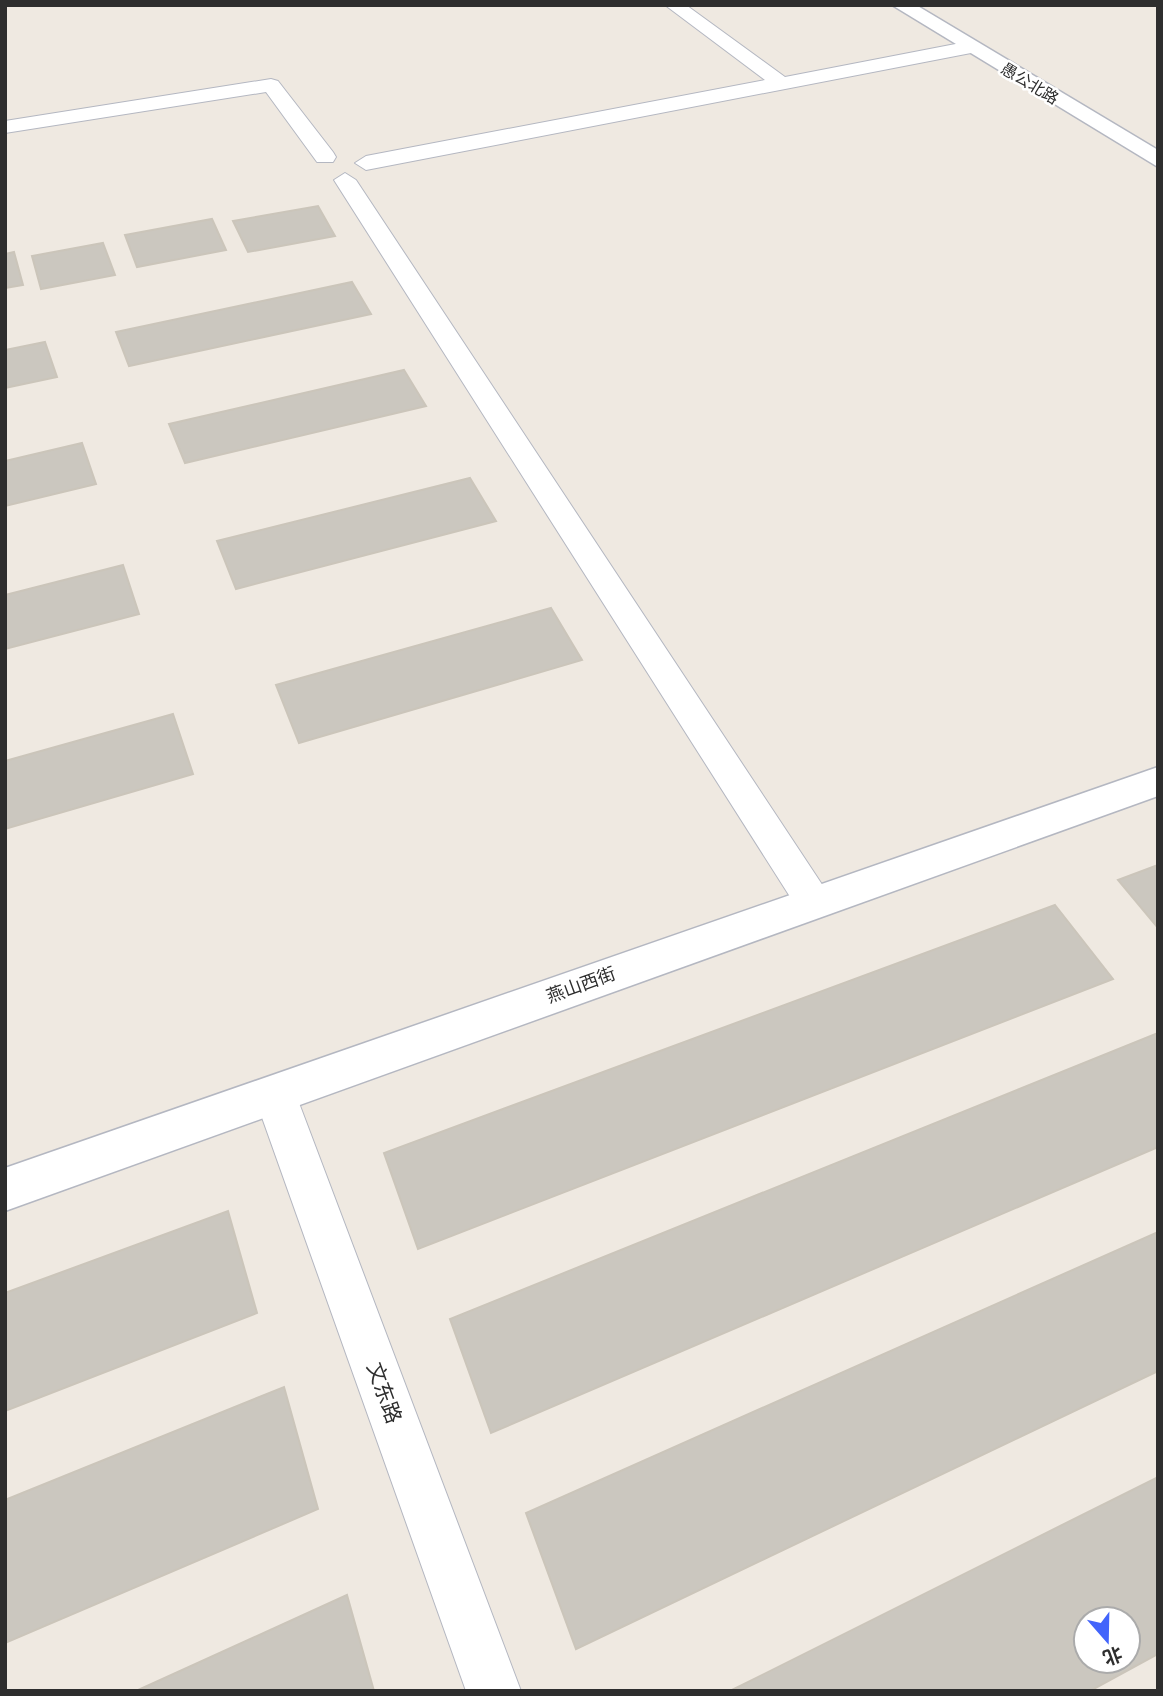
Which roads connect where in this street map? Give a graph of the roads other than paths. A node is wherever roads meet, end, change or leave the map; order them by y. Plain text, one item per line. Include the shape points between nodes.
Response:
1 (674, 5) edge
2 (902, 5) edge
3 (971, 47) junction
4 (780, 83) junction
5 (5, 127) edge
6 (1158, 160) edge
7 (355, 172) junction
8 (1158, 781) edge
9 (814, 903) junction
10 (275, 1095) junction
11 (5, 1190) edge
12 (494, 1691) edge

1 - 4 street
2 - 3 street, 愚公北路
3 - 4 street
3 - 6 street, 愚公北路
4 - 7 street
5 - 7 street via 271,85 325,157 311,168 314,176 327,180
7 - 9 street
8 - 9 street, 燕山西街
9 - 10 street, 燕山西街
10 - 11 street, 燕山西街
10 - 12 street, 文东路

